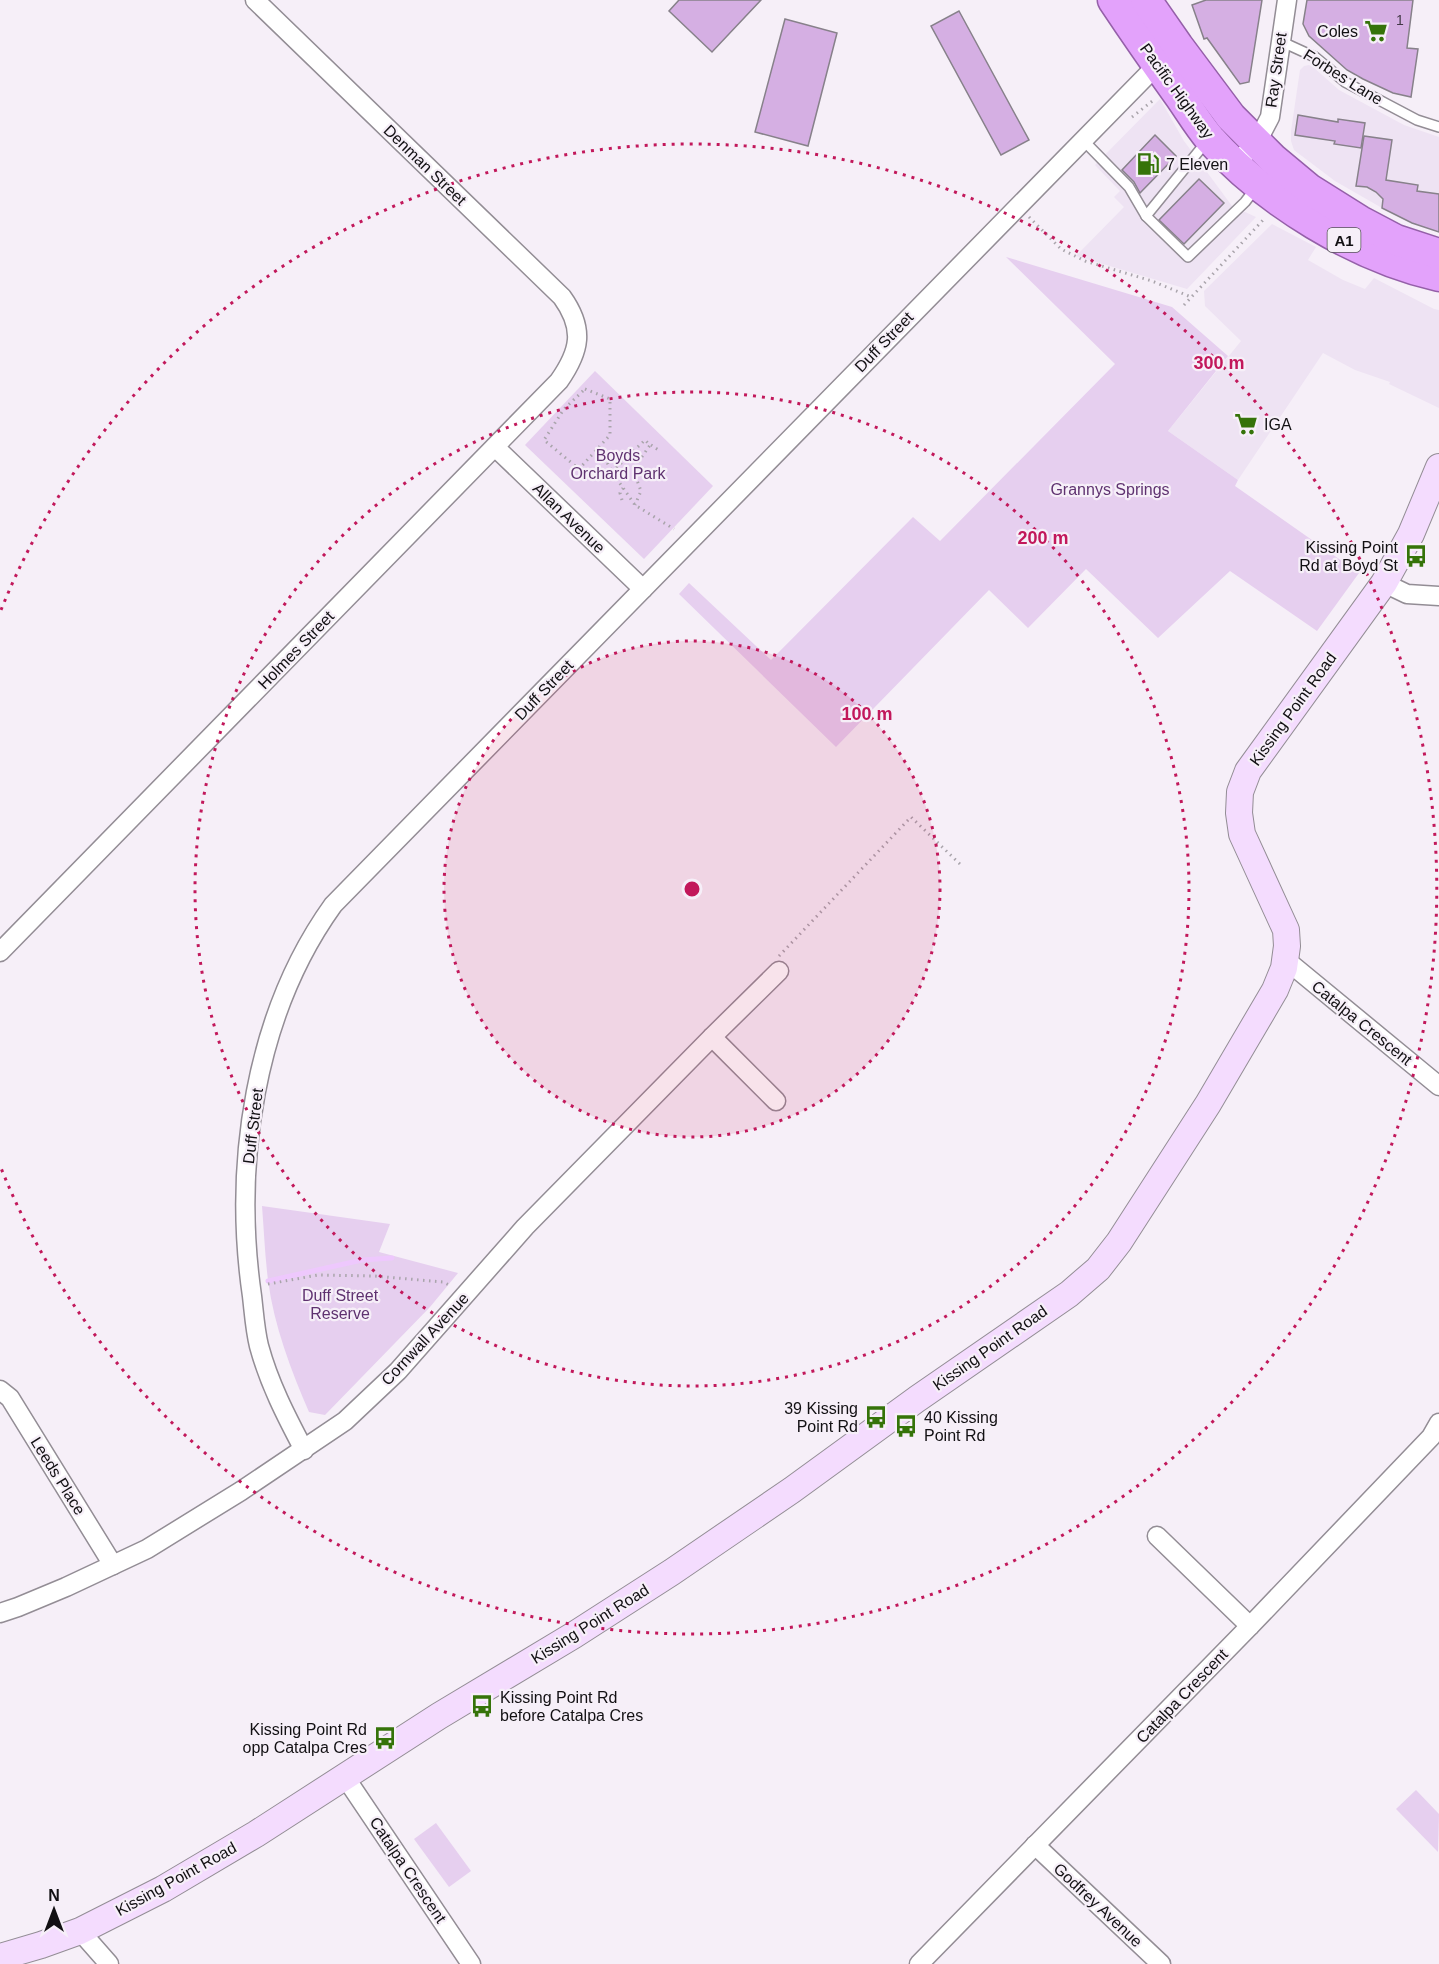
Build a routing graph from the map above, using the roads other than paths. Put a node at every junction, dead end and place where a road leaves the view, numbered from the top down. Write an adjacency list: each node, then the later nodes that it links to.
1 (255, 0): 16 (street, Denman Street)
2 (1113, 0): 6 (highway, Pacific Highway / A1)
3 (1146, 0): 10 (highway, Pacific Highway / A1)
4 (1287, 0): 5 (street, Ray Street)
5 (1280, 41): 7 (lane, Forbes Lane); 10 (street, Ray Street)
6 (1157, 65): 8 (highway, Pacific Highway / A1); 9 (street, Duff Street)
7 (1439, 127)
8 (1209, 138): 11 (highway, Pacific Highway / A1); 13 (lane)
9 (1083, 140): 13 (lane); 20 (street, Duff Street)
10 (1257, 142): 11 (street, Ray Street); 14 (highway, Pacific Highway / A1)
11 (1235, 164): 12 (highway, Pacific Highway / A1)
12 (1258, 184): 13 (lane); 15 (highway, Pacific Highway / A1)
13 (1146, 216)
14 (1439, 254)
15 (1439, 276)
16 (578, 339): 17 (street, Holmes Street)
17 (495, 447): 20 (street, Allan Avenue); 22 (street, Holmes Street)
18 (1439, 467): 19 (main road, Kissing Point Road)
19 (1384, 584): 21 (street); 23 (main road, Kissing Point Road)
20 (643, 589): 30 (street, Duff Street)
21 (1439, 596)
22 (0, 952)
23 (1286, 960): 26 (street, Catalpa Crescent); 35 (main road, Kissing Point Road)
24 (779, 971): 25 (street, Cornwall Avenue)
25 (712, 1037): 27 (street); 30 (street, Cornwall Avenue)
26 (1439, 1086)
27 (776, 1101)
28 (0, 1390): 32 (street, Leeds Place)
29 (1436, 1435): 34 (street, Catalpa Crescent)
30 (304, 1450): 32 (street, Cornwall Avenue)
31 (1157, 1536): 34 (street)
32 (113, 1565): 33 (street, Cornwall Avenue)
33 (0, 1612)
34 (1250, 1626): 36 (street, Catalpa Crescent)
35 (345, 1777): 37 (main road, Kissing Point Road); 40 (street, Catalpa Crescent)
36 (1035, 1845): 41 (street, Catalpa Crescent); 42 (street, Godfrey Avenue)
37 (80, 1931): 38 (main road, Kissing Point Road); 39 (street)
38 (0, 1957)
39 (109, 1964)
40 (471, 1964)
41 (919, 1964)
42 (1161, 1964)

